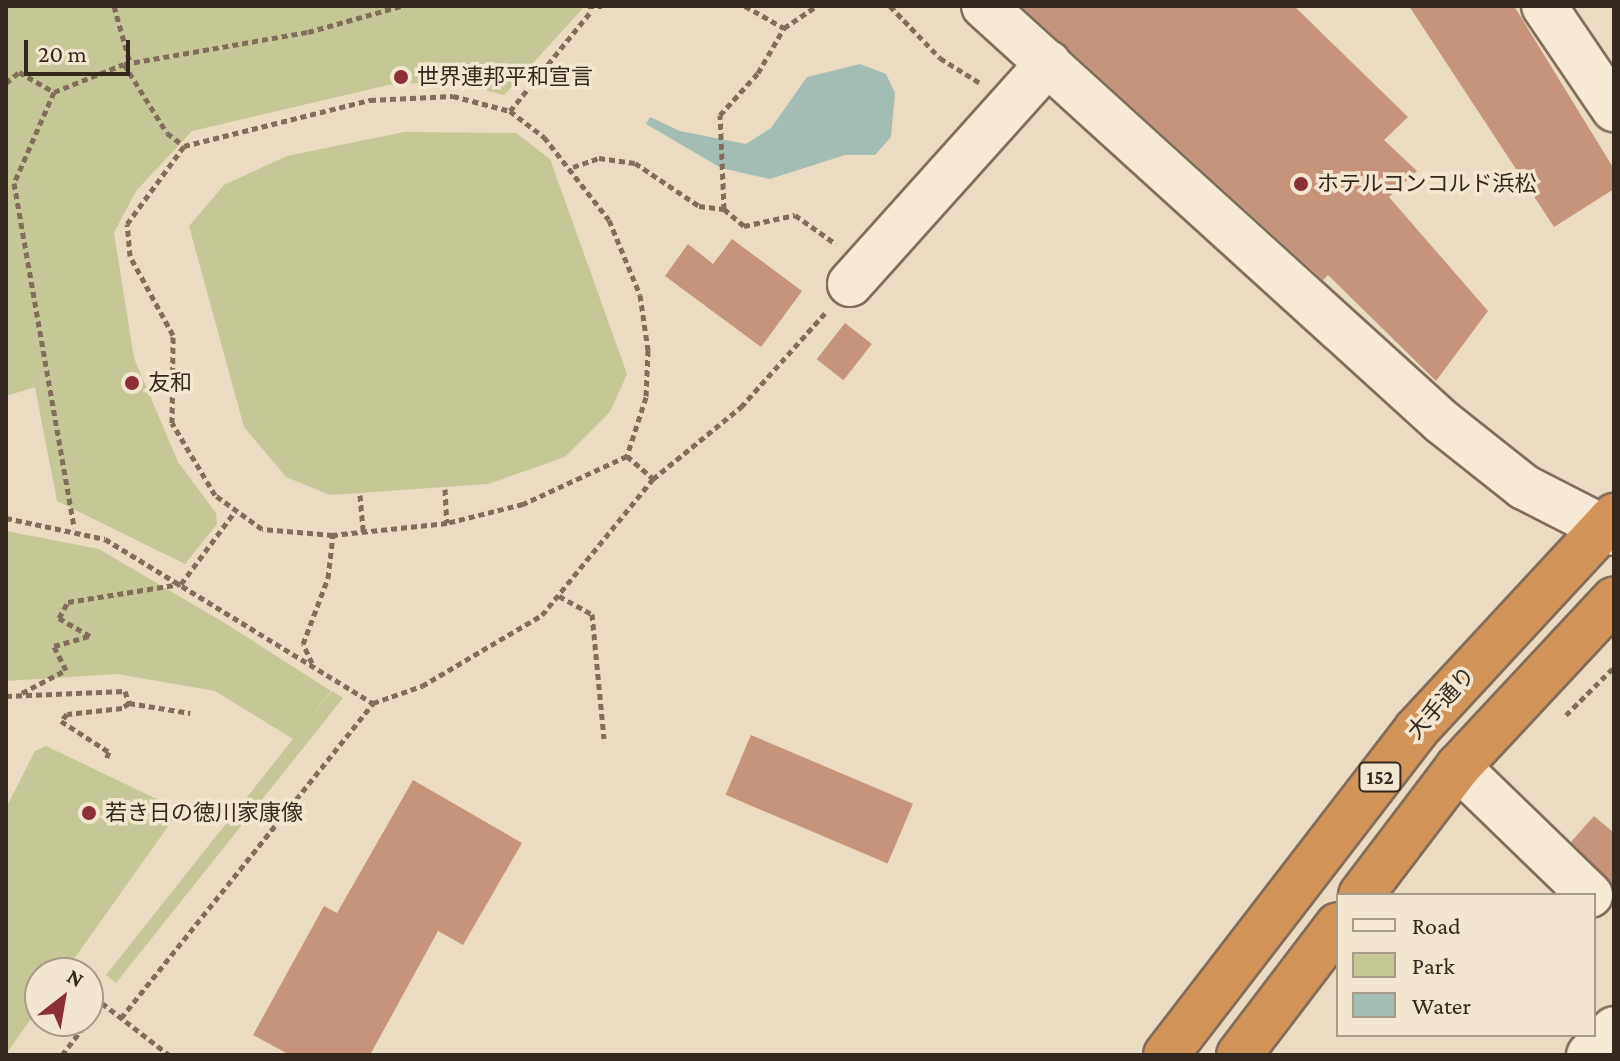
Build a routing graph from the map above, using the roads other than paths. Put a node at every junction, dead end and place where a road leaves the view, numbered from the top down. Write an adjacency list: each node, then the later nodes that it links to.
1 (984, 6): 3 (street)
2 (1544, 6): 4 (street)
3 (1048, 63): 5 (street); 6 (street)
4 (1614, 109)
5 (850, 284)
6 (1609, 527): 15 (highway, 大手通り / 152)
7 (1614, 600): 8 (highway, 152)
8 (1458, 767): 9 (highway, 152); 10 (street)
9 (1363, 893)
10 (1588, 893)
11 (1596, 901): 12 (street)
12 (1614, 918)
13 (1336, 928): 16 (highway)
14 (1614, 1029): 17 (street)
15 (1166, 1055)
16 (1239, 1055)
17 (1589, 1055)

